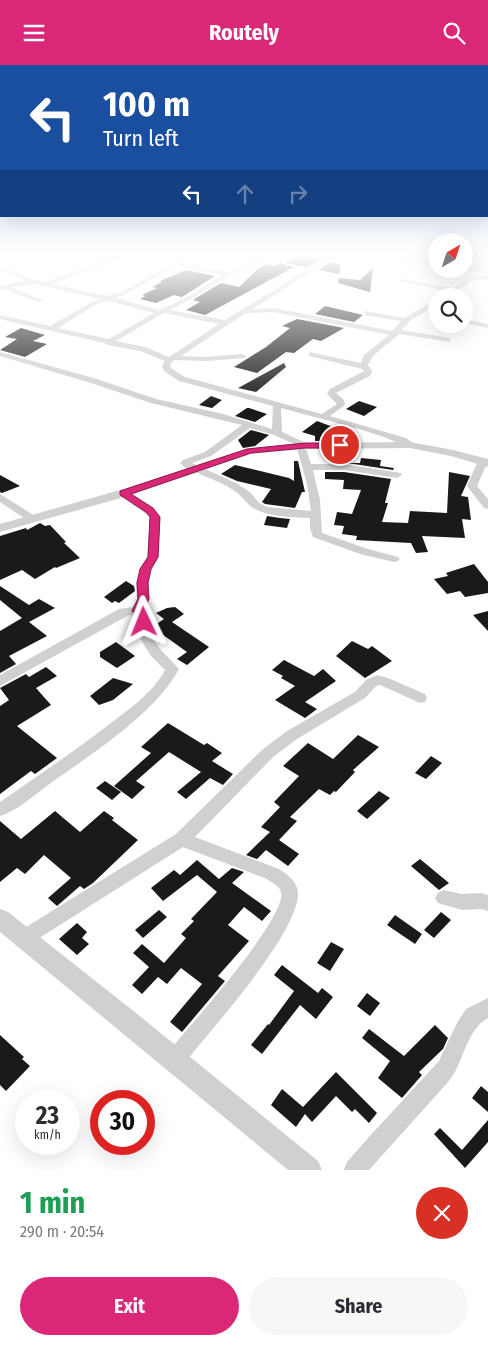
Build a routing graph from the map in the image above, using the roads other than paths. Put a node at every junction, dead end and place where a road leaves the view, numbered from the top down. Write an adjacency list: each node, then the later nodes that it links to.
1 (90, 306): 14 (street)
2 (135, 306): 7 (street)
3 (174, 306): 7 (street)
4 (254, 306): 6 (street)
5 (428, 309): 10 (street)
6 (246, 311): 11 (street); 15 (street)
7 (161, 312): 11 (street); 17 (street)
8 (368, 313): 10 (street)
9 (0, 316): 14 (street)
10 (406, 320): 15 (street)
11 (228, 323): 21 (street)
12 (473, 323): 13 (street)
13 (488, 326)
14 (50, 329): 17 (street)
15 (395, 332): 16 (street); 22 (street)
16 (447, 340)
17 (108, 343): 21 (street)
18 (0, 354): 25 (street)
19 (312, 354): 22 (street)
20 (242, 356): 21 (street)
21 (170, 359): 23 (street)
22 (365, 367): 24 (street)
23 (277, 405): 24 (street); 26 (street)
24 (323, 417): 27 (street)
25 (248, 425): 26 (street); 31 (street)
26 (277, 433): 28 (street)
27 (410, 445): 28 (street); 29 (street)
28 (302, 446): 30 (street); 31 (street)
29 (485, 462): 35 (street)
30 (307, 467): 32 (street); 36 (street)
31 (194, 469): 33 (street); 36 (street)
32 (397, 475)
33 (124, 493): 37 (street); 40 (street)
34 (0, 497): 37 (street)
35 (488, 506)
36 (315, 515): 39 (street)
37 (31, 518): 38 (street)
38 (0, 528)
39 (394, 559)
40 (138, 611): 41 (street); 43 (street)
41 (0, 681)
42 (420, 698): 44 (street)
43 (0, 810)
44 (182, 839): 48 (street); 50 (street)
45 (444, 898): 46 (street)
46 (488, 903)
47 (0, 919): 48 (street)
48 (24, 938): 50 (street)
49 (488, 1009): 52 (street)
50 (175, 1059): 51 (street)
51 (309, 1170)
52 (355, 1170)

